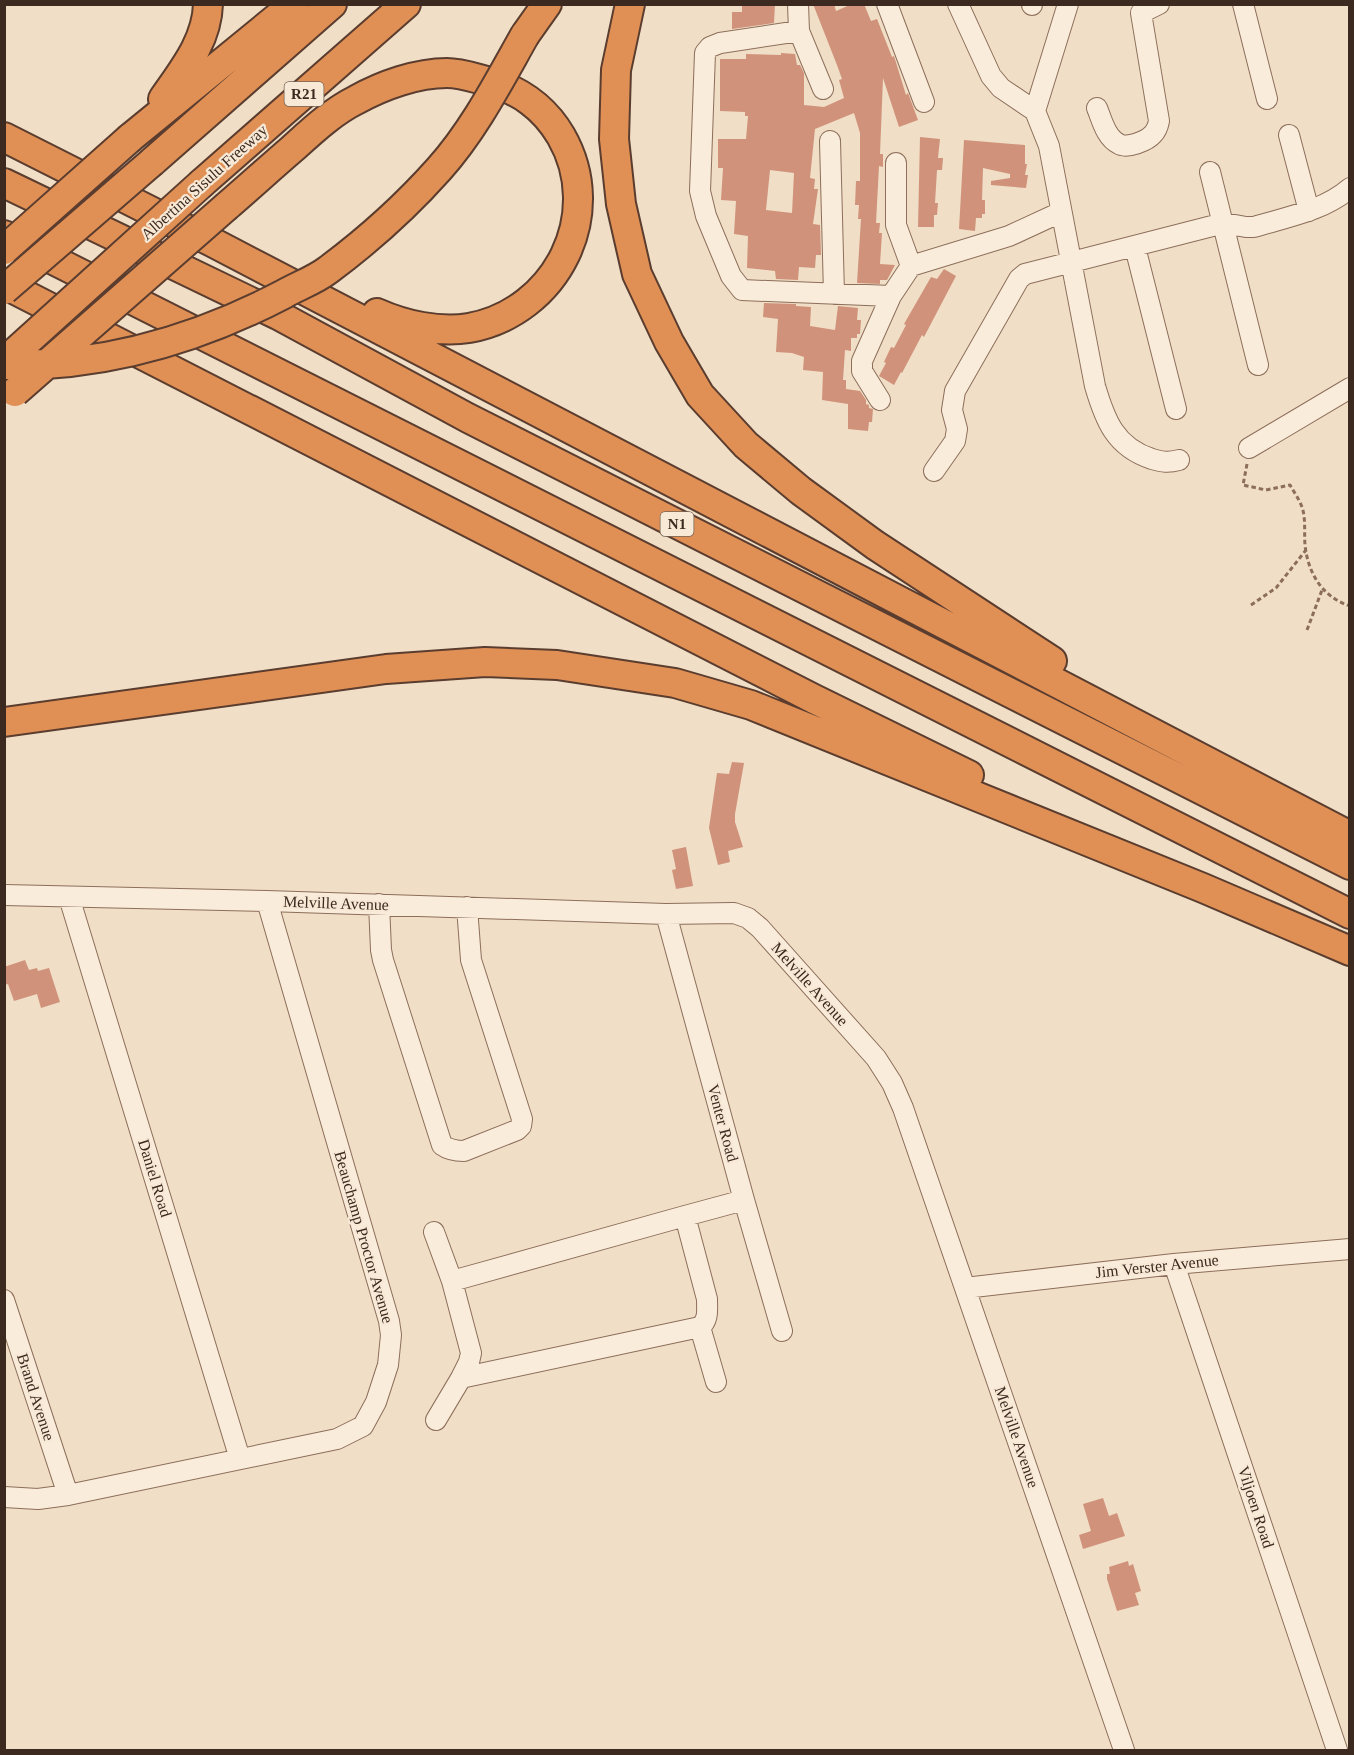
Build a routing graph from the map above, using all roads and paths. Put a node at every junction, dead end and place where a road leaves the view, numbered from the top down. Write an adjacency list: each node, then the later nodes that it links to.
1 (208, 4): 20 (highway)
2 (294, 4): 20 (highway)
3 (332, 4): 39 (highway, bridge)
4 (406, 4): 42 (highway, Albertina Sisulu Freeway / R21, bridge)
5 (547, 4): 42 (highway, bridge)
6 (630, 4): 57 (highway)
7 (798, 4): 13 (street)
8 (887, 4): 16 (street)
9 (958, 4): 18 (street)
10 (1068, 4): 18 (street)
11 (1243, 4): 15 (street)
12 (1146, 7): 17 (street)
13 (799, 31): 14 (street); 40 (street)
14 (823, 89)
15 (1267, 99)
16 (924, 102)
17 (1097, 108)
18 (1035, 111): 30 (street)
19 (4, 128): 26 (highway)
20 (133, 135): 35 (highway, bridge)
21 (1289, 135): 29 (street)
22 (4, 137): 26 (highway)
23 (830, 141): 40 (street)
24 (896, 163): 37 (street)
25 (1210, 172): 31 (street)
26 (78, 174): 33 (highway)
27 (4, 183): 59 (highway, N1)
28 (1350, 188): 29 (street)
29 (1310, 211): 31 (street)
30 (1061, 212): 36 (street); 37 (street)
31 (1224, 223): 34 (street); 43 (street)
32 (4, 235): 67 (highway)
33 (212, 242): 45 (highway, bridge); 57 (highway)
34 (1135, 247): 36 (street); 47 (street)
35 (4, 250)
36 (1071, 264): 49 (street); 50 (street)
37 (911, 266): 41 (street)
38 (4, 284): 60 (highway)
39 (4, 291)
40 (834, 294): 41 (street)
41 (891, 296): 46 (street)
42 (4, 364)
43 (1258, 365)
44 (1350, 388): 48 (street)
45 (10, 396)
46 (880, 399)
47 (1176, 409)
48 (1250, 448): 51 (path)
49 (1179, 460)
50 (934, 471)
51 (1306, 550): 52 (path); 53 (path)
52 (1322, 590): 54 (path); 55 (path)
53 (1251, 605)
54 (1350, 606)
55 (1307, 630)
56 (4, 722): 60 (highway)
57 (1187, 750): 58 (highway)
58 (1350, 836)
59 (1350, 865)
60 (1203, 888): 68 (highway)
61 (4, 895): 62 (street, Melville Avenue)
62 (69, 897): 63 (street, Melville Avenue); 82 (street, Daniel Road)
63 (267, 901): 64 (street, Melville Avenue); 82 (street, Beauchamp Proctor Avenue)
64 (379, 904): 65 (street, Melville Avenue); 65 (street)
65 (467, 907): 66 (street, Melville Avenue)
66 (666, 914): 69 (street, Venter Road); 75 (street, Melville Avenue)
67 (1350, 914)
68 (1350, 951)
69 (744, 1200): 70 (street); 78 (street, Venter Road)
70 (685, 1216): 74 (street); 77 (street)
71 (434, 1232): 74 (street)
72 (1350, 1249): 73 (street, Jim Verster Avenue)
73 (1174, 1264): 75 (street, Jim Verster Avenue); 86 (street, Viljoen Road)
74 (452, 1281): 79 (street)
75 (965, 1288): 85 (street, Melville Avenue)
76 (4, 1300): 83 (street, Brand Avenue)
77 (700, 1327): 79 (street); 80 (street)
78 (782, 1331)
79 (461, 1378): 81 (street)
80 (716, 1382)
81 (436, 1420)
82 (240, 1459): 83 (street, Beauchamp Proctor Avenue)
83 (68, 1495): 84 (street, Beauchamp Proctor Avenue)
84 (4, 1497)
85 (1124, 1750)
86 (1337, 1750)

